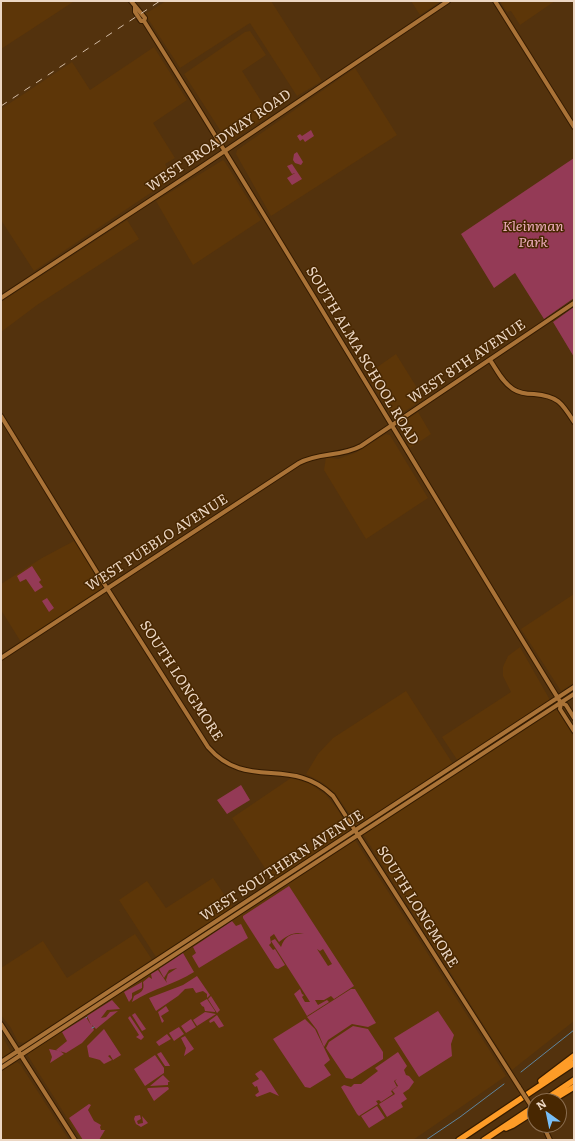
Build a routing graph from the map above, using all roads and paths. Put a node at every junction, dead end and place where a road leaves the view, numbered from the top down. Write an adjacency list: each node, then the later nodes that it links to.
1 (131, 1): 5 (main road, SOUTH ALMA SCHOOL ROAD)
2 (448, 1): 5 (main road, WEST BROADWAY ROAD)
3 (495, 1): 4 (main road)
4 (574, 127)
5 (226, 150): 6 (main road, WEST BROADWAY ROAD); 11 (main road, SOUTH ALMA SCHOOL ROAD)
6 (1, 298)
7 (574, 303): 8 (main road, WEST 8TH AVENUE)
8 (490, 360): 10 (main road); 11 (main road, WEST 8TH AVENUE)
9 (1, 416): 13 (main road, SOUTH LONGMORE)
10 (574, 422)
11 (391, 426): 12 (main road, WEST 8TH AVENUE); 17 (main road, SOUTH ALMA SCHOOL ROAD)
12 (328, 455): 13 (main road, WEST PUEBLO AVENUE)
13 (107, 588): 14 (main road, WEST PUEBLO AVENUE); 21 (main road, SOUTH LONGMORE)
14 (1, 658)
15 (574, 687): 17 (main road, WEST SOUTHERN AVENUE)
16 (574, 694): 18 (main road, WEST SOUTHERN AVENUE)
17 (557, 698): 18 (main road, SOUTH ALMA SCHOOL ROAD); 21 (main road, WEST SOUTHERN AVENUE)
18 (560, 703): 19 (main road, SOUTH ALMA SCHOOL ROAD); 20 (main road, SOUTH ALMA SCHOOL ROAD); 21 (main road, WEST SOUTHERN AVENUE)
19 (574, 718)
20 (574, 731)
21 (357, 833): 22 (main road, WEST SOUTHERN AVENUE); 23 (main road, WEST SOUTHERN AVENUE); 37 (main road, SOUTH LONGMORE, bridge)
22 (316, 856): 23 (main road); 24 (main road, WEST SOUTHERN AVENUE)
23 (294, 876): 26 (main road, WEST SOUTHERN AVENUE)
24 (82, 1009): 26 (main road); 27 (main road, WEST SOUTHERN AVENUE)
25 (1, 1024): 27 (main road)
26 (65, 1026): 28 (main road, WEST SOUTHERN AVENUE)
27 (18, 1051): 28 (main road); 30 (main road, WEST SOUTHERN AVENUE)
28 (21, 1055): 32 (main road, WEST SOUTHERN AVENUE); 42 (main road)
29 (574, 1056): 39 (highway)
30 (1, 1062)
31 (574, 1063): 39 (highway)
32 (1, 1068)
33 (574, 1080): 35 (highway)
34 (574, 1087): 36 (highway)
35 (555, 1093)
36 (564, 1093)
37 (527, 1100)
38 (527, 1111): 41 (highway)
39 (495, 1116): 43 (highway)
40 (527, 1117): 41 (highway)
41 (500, 1129): 44 (highway)
42 (75, 1140)
43 (459, 1140)
44 (484, 1140)

